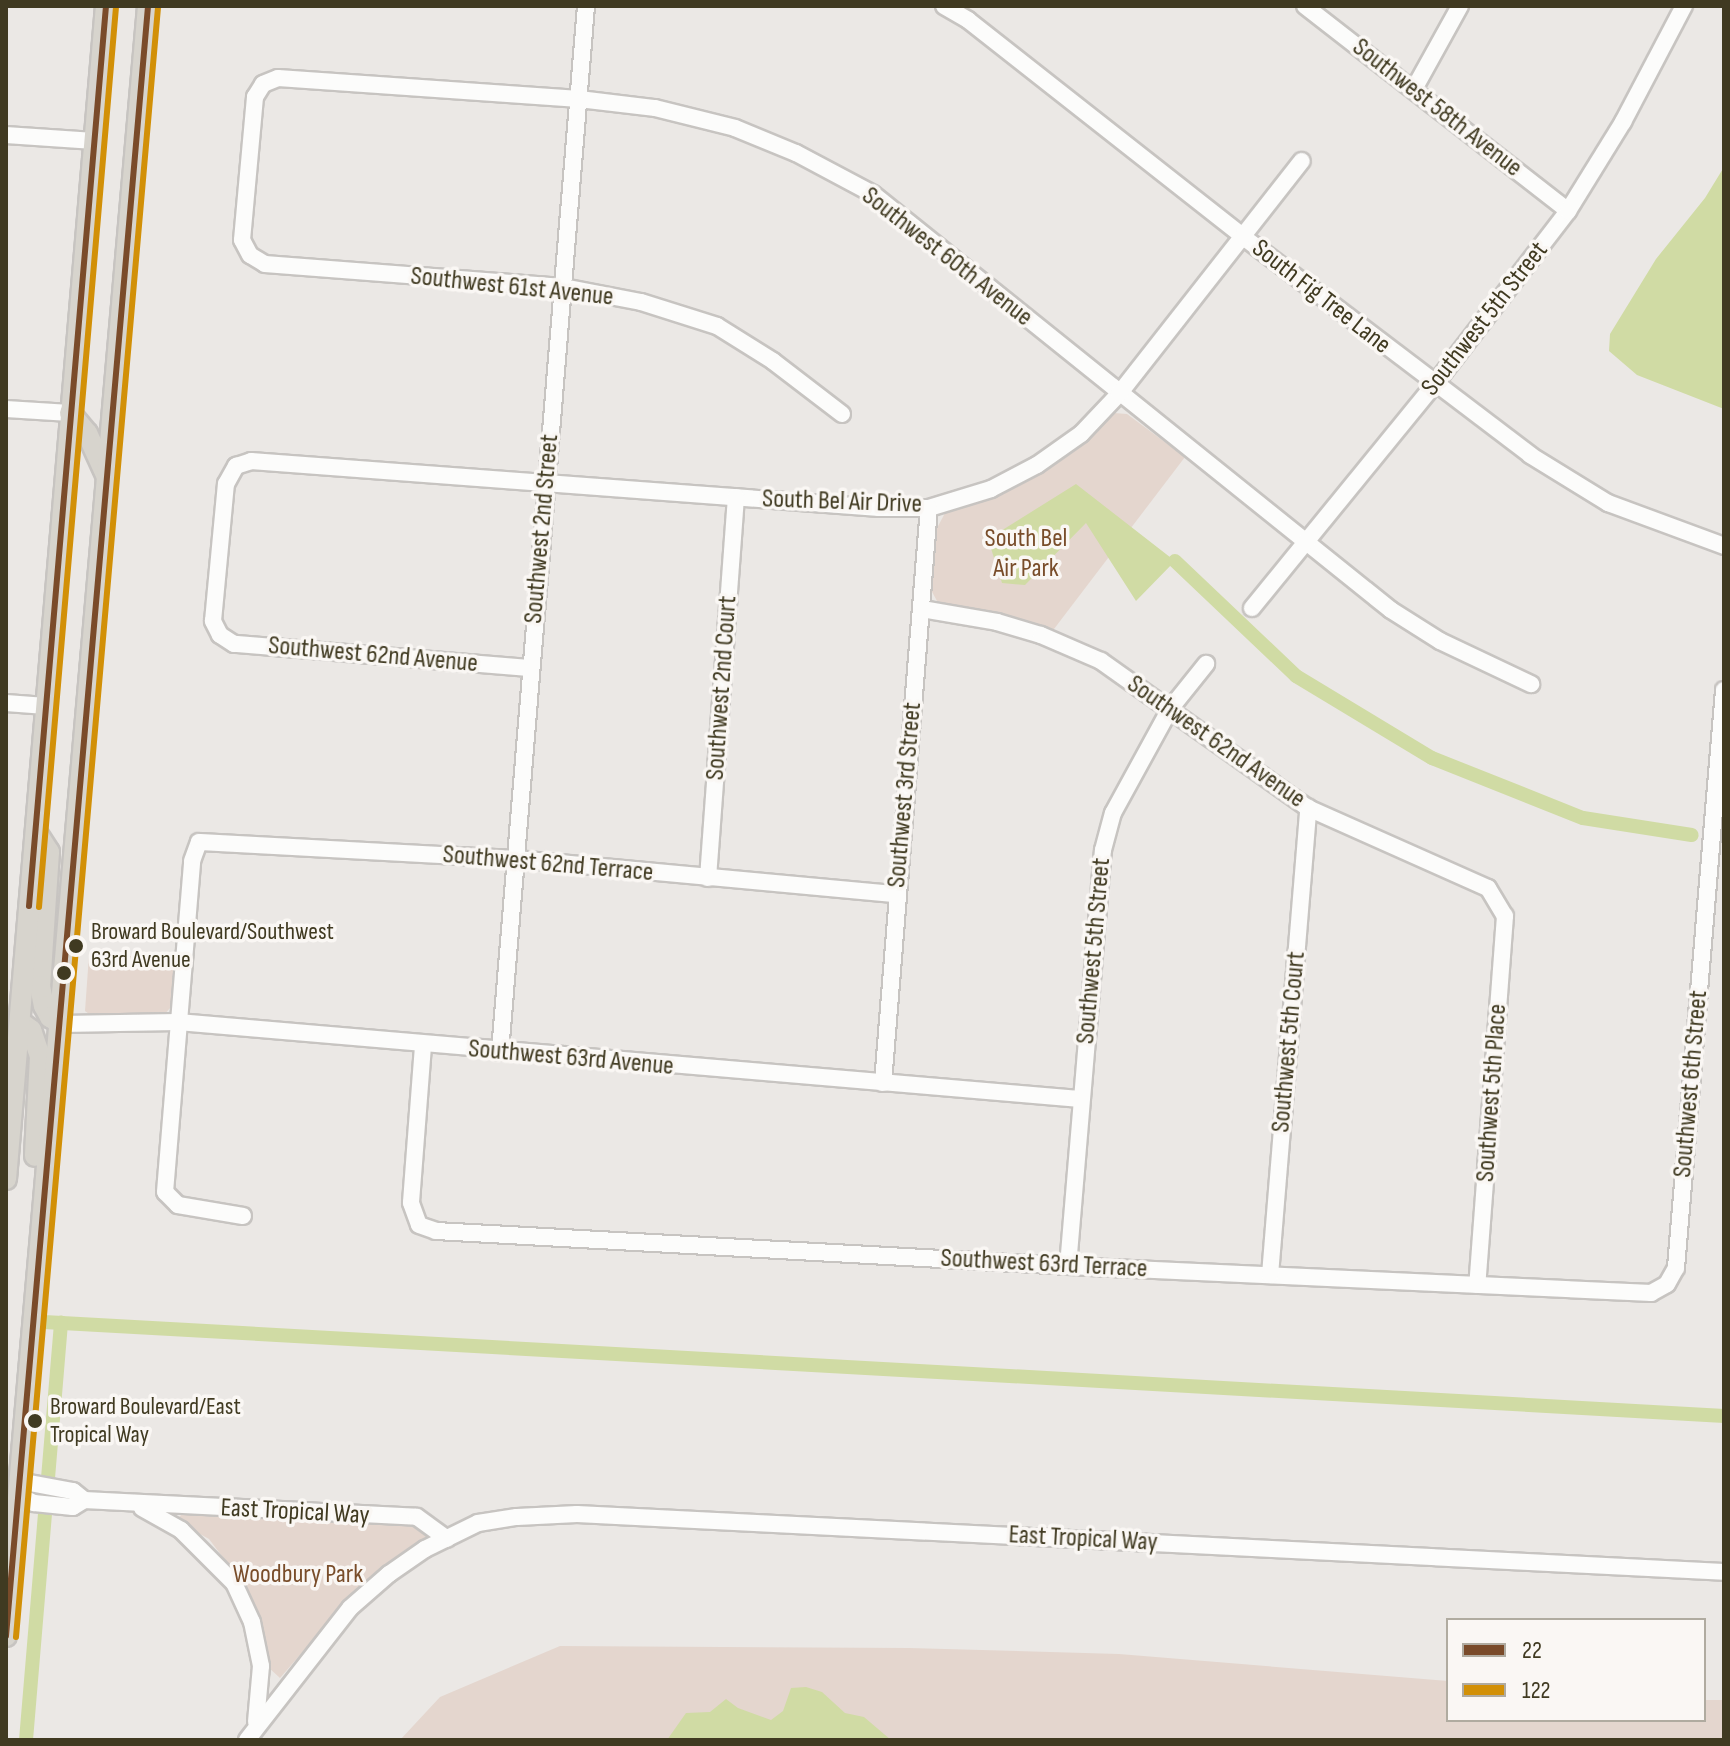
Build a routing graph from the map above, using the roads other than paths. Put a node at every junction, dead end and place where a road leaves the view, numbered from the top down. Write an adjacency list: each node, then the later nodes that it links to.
1 (106, 6): 11 (main road)
2 (148, 6): 22 (main road)
3 (586, 6): 9 (street, Southwest 2nd Street)
4 (944, 6): 14 (street, South Fig Tree Lane)
5 (1305, 6): 8 (street, Southwest 58th Avenue)
6 (1460, 6): 8 (street)
7 (1684, 6): 13 (street, Southwest 5th Street)
8 (1414, 89): 13 (street, Southwest 58th Avenue)
9 (579, 99): 15 (street, Southwest 60th Avenue); 16 (street, Southwest 2nd Street); 18 (street, Southwest 60th Avenue)
10 (6, 135): 11 (street)
11 (94, 141): 20 (main road)
12 (1302, 161): 14 (street, South Bel Air Drive)
13 (1568, 211): 17 (street, Southwest 5th Street)
14 (1242, 236): 17 (street, South Fig Tree Lane); 18 (street, South Bel Air Drive)
15 (250, 255): 16 (street, Southwest 61st Avenue)
16 (563, 287): 21 (street, Southwest 61st Avenue); 23 (street, Southwest 2nd Street)
17 (1434, 385): 26 (street, Southwest 5th Street); 27 (street, South Fig Tree Lane)
18 (1119, 394): 25 (street, South Bel Air Drive); 26 (street, Southwest 60th Avenue)
19 (6, 409): 20 (street)
20 (70, 413): 22 (main road); 36 (main road)
21 (842, 414)
22 (108, 481): 46 (main road)
23 (547, 481): 24 (street, South Bel Air Drive); 30 (street, South Bel Air Drive); 32 (street, Southwest 2nd Street)
24 (736, 497): 25 (street, South Bel Air Drive); 41 (street, Southwest 2nd Court)
25 (929, 508): 29 (street, Southwest 3rd Street)
26 (1304, 543): 28 (street, Southwest 5th Street); 33 (street, Southwest 60th Avenue)
27 (1724, 546)
28 (1252, 608)
29 (922, 609): 37 (street, Southwest 62nd Avenue); 42 (street, Southwest 3rd Street)
30 (220, 635): 32 (street, Southwest 62nd Avenue)
31 (1206, 664): 37 (street, Southwest 5th Street)
32 (529, 668): 40 (street, Southwest 2nd Street)
33 (1531, 684)
34 (1724, 690): 56 (street, Southwest 6th Street)
35 (6, 703): 36 (street)
36 (46, 706): 39 (main road)
37 (1170, 709): 38 (street, Southwest 62nd Avenue); 50 (street, Southwest 5th Street)
38 (1308, 808): 43 (street, Southwest 62nd Avenue); 55 (street, Southwest 5th Court)
39 (36, 832): 44 (main road); 46 (main road)
40 (516, 859): 41 (street, Southwest 62nd Terrace); 45 (street, Southwest 62nd Terrace); 48 (street, Southwest 2nd Street)
41 (708, 878): 42 (street, Southwest 62nd Terrace)
42 (896, 894): 49 (street, Southwest 3rd Street)
43 (1498, 902): 57 (street, Southwest 5th Place)
44 (13, 1021): 51 (main road); 53 (main road)
45 (178, 1022): 46 (street, Southwest 63rd Avenue); 47 (street, Southwest 63rd Avenue); 52 (street)
46 (61, 1024): 53 (main road)
47 (423, 1046): 48 (street, Southwest 63rd Avenue); 54 (street, Southwest 63rd Terrace)
48 (500, 1052): 49 (street, Southwest 63rd Avenue)
49 (883, 1083): 50 (street, Southwest 63rd Avenue)
50 (1080, 1099): 54 (street, Southwest 5th Street)
51 (6, 1179)
52 (243, 1216)
53 (43, 1221): 58 (main road)
54 (1068, 1266): 55 (street, Southwest 63rd Terrace)
55 (1270, 1275): 57 (street, Southwest 63rd Terrace)
56 (1667, 1284): 57 (street, Southwest 63rd Terrace)
57 (1477, 1285)
58 (22, 1490): 59 (street, East Tropical Way); 62 (main road)
59 (137, 1505): 60 (street, East Tropical Way); 63 (street, East Tropical Way)
60 (447, 1539): 61 (street, East Tropical Way); 63 (street, East Tropical Way)
61 (1724, 1572)
62 (6, 1636)
63 (256, 1724): 64 (street, East Tropical Way)
64 (247, 1740)

